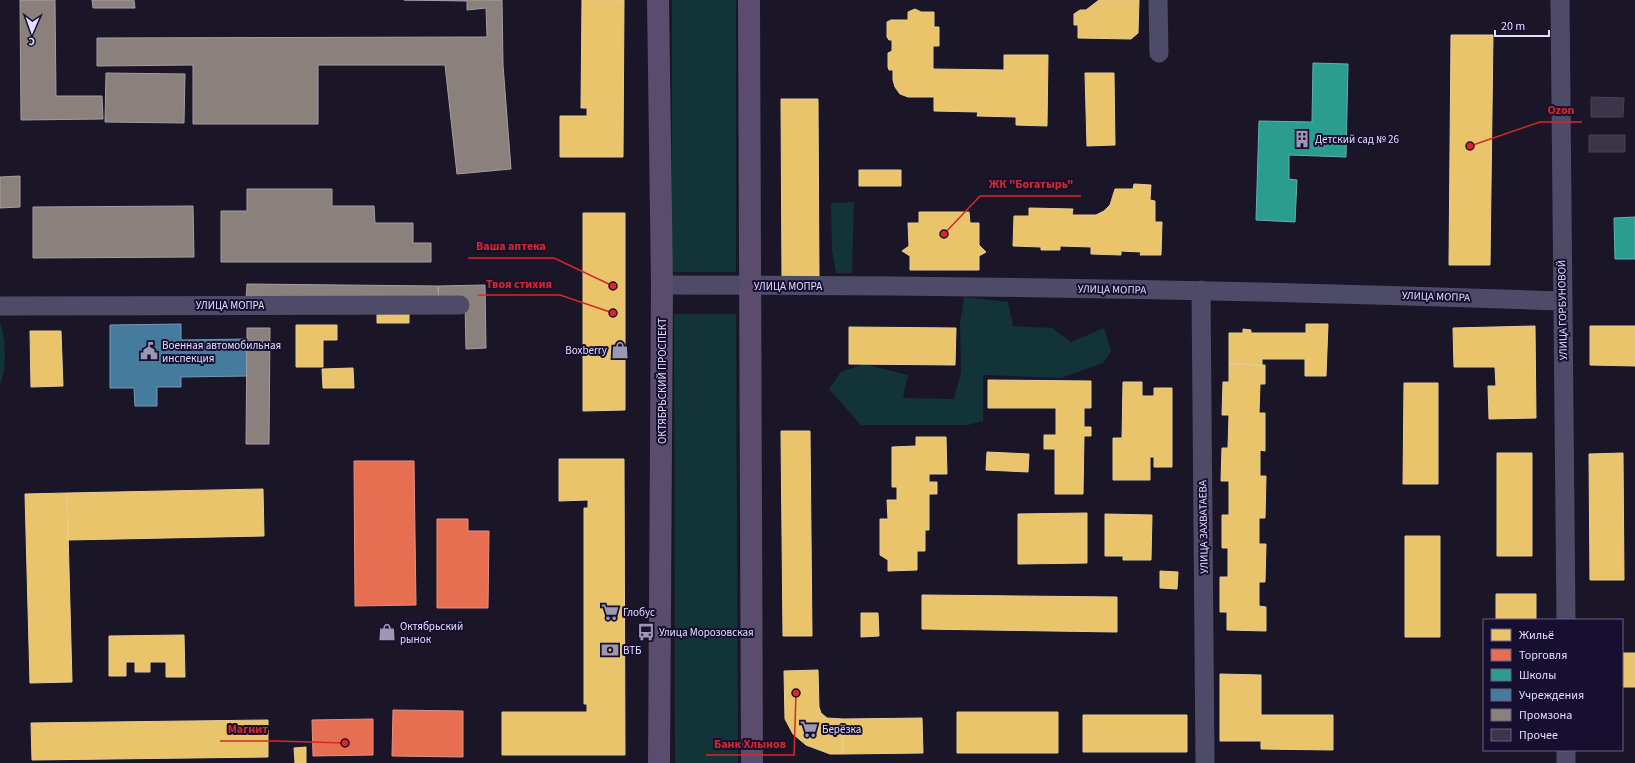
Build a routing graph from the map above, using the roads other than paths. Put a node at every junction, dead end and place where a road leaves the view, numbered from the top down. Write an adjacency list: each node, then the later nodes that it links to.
1 (658, 0): 6 (main road, ОКТЯБРЬСКИЙ ПРОСПЕКТ)
2 (749, 0): 7 (main road)
3 (1158, 0): 5 (street)
4 (1560, 0): 9 (street, УЛИЦА ГОРБУНОВОЙ)
5 (1159, 53)
6 (662, 285): 7 (street, УЛИЦА МОПРА); 14 (main road, ОКТЯБРЬСКИЙ ПРОСПЕКТ)
7 (750, 285): 8 (street, УЛИЦА МОПРА); 15 (main road)
8 (1201, 290): 9 (street, УЛИЦА МОПРА); 16 (street, УЛИЦА ЗАХВАТАЕВА)
9 (1562, 301): 12 (street, УЛИЦА ГОРБУНОВОЙ)
10 (460, 305): 11 (street, УЛИЦА МОПРА)
11 (0, 306)
12 (1566, 619)
13 (1566, 751): 17 (street)
14 (659, 763)
15 (752, 763)
16 (1205, 763)
17 (1566, 763)

